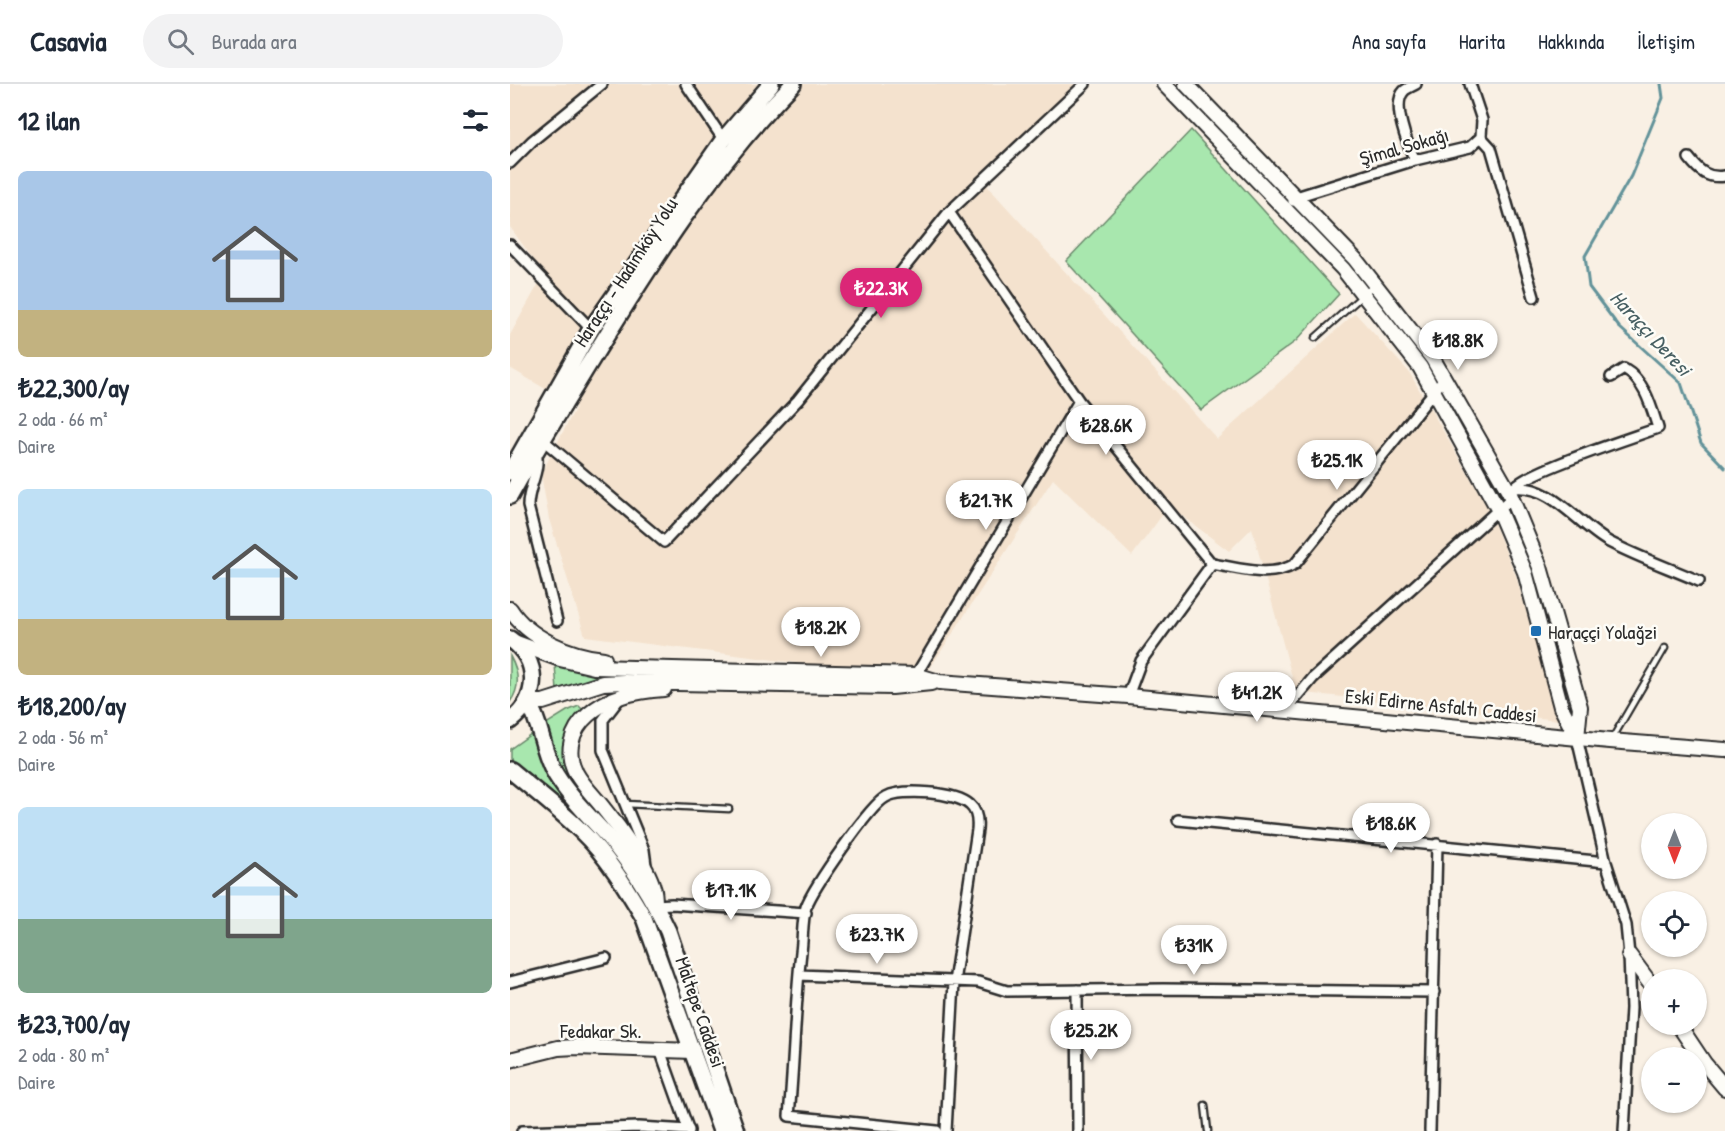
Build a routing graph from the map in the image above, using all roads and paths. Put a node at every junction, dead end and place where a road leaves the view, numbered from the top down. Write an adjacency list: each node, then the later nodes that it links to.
1 (602, 84): 14 (street)
2 (686, 84): 11 (street)
3 (771, 84): 11 (main road, Haraççı - Hadımköy Yolu)
4 (793, 84): 11 (main road, Haraççı - Hadımköy Yolu)
5 (1085, 84): 18 (street)
6 (1164, 84): 17 (main road)
7 (1186, 84): 16 (main road)
8 (1416, 84): 13 (street)
9 (1470, 84): 10 (street)
10 (1481, 137): 13 (street, Şimal Sokağı); 22 (street)
11 (728, 145): 23 (main road, Haraççı - Hadımköy Yolu); 29 (main road, Haraççı - Hadımköy Yolu)
12 (1689, 158): 15 (street)
13 (1415, 160): 16 (street, Şimal Sokağı)
14 (510, 163)
15 (1725, 176)
16 (1296, 197): 17 (street, Şimal Sokağı); 20 (main road)
17 (1285, 208): 21 (main road)
18 (949, 212): 28 (street); 29 (street)
19 (510, 245): 23 (street)
20 (1375, 284): 21 (lane); 26 (main road)
21 (1363, 295): 24 (lane); 27 (main road)
22 (1534, 297)
23 (591, 329): 30 (main road, Haraççı - Hadımköy Yolu)
24 (1315, 338)
25 (1611, 377): 31 (street)
26 (1444, 379): 27 (street); 31 (main road)
27 (1434, 392): 33 (main road); 34 (street)
28 (1079, 401): 34 (street); 41 (street)
29 (540, 445): 32 (main road, Haraççı - Hadımköy Yolu); 37 (street)
30 (510, 472)
31 (1512, 493): 33 (street); 35 (street); 49 (main road)
32 (510, 496)
33 (1498, 509): 47 (street); 49 (main road)
34 (1212, 564): 45 (street)
35 (1699, 581)
36 (510, 609): 40 (main road)
37 (557, 621)
38 (511, 639): 40 (main road); 46 (main road)
39 (1665, 648): 50 (lane)
40 (698, 670): 41 (main road)
41 (916, 675): 42 (main road)
42 (939, 682): 43 (main road); 45 (main road, Eski Edirne Asfaltı Caddesi)
43 (708, 683): 44 (main road); 46 (main road)
44 (622, 695): 55 (street); 60 (main road)
45 (1128, 696): 47 (main road, Eski Edirne Asfaltı Caddesi)
46 (528, 702): 48 (main road); 61 (main road, Maltepe Caddesi)
47 (1286, 710): 49 (main road, Eski Edirne Asfaltı Caddesi)
48 (510, 721)
49 (1577, 738): 50 (main road, Eski Edirne Asfaltı Caddesi); 59 (street)
50 (1610, 741): 51 (main road, Eski Edirne Asfaltı Caddesi)
51 (1725, 750)
52 (510, 770): 54 (main road)
53 (510, 781): 54 (main road)
54 (546, 800): 73 (main road, Maltepe Caddesi)
55 (625, 804): 56 (lane); 60 (street)
56 (729, 809)
57 (1178, 820): 58 (street)
58 (1437, 844): 59 (street); 70 (street)
59 (1606, 862): 63 (street)
60 (646, 873): 61 (main road)
61 (656, 905): 62 (street); 83 (main road, Maltepe Caddesi)
62 (806, 913): 66 (street); 68 (street)
63 (1629, 955): 65 (main road); 89 (street)
64 (606, 958): 67 (street)
65 (1641, 971)
66 (799, 975): 68 (street); 78 (street)
67 (510, 982)
68 (954, 982): 69 (street); 85 (street)
69 (1077, 990): 70 (street); 86 (street)
70 (1434, 992): 88 (street)
71 (1685, 1035): 75 (main road)
72 (660, 1050): 73 (main road, Fedakar Sk.); 74 (main road, Fedakar Sk.); 81 (street)
73 (693, 1052): 82 (main road, Maltepe Caddesi)
74 (510, 1060)
75 (1725, 1088)
76 (1205, 1105): 87 (lane)
77 (638, 1129): 79 (street); 81 (street)
78 (889, 1129): 84 (street)
79 (571, 1130): 80 (street)
80 (522, 1131)
81 (689, 1131)
82 (721, 1131)
83 (736, 1131)
84 (938, 1131)
85 (946, 1131)
86 (1078, 1131)
87 (1208, 1131)
88 (1430, 1131)
89 (1624, 1131)

